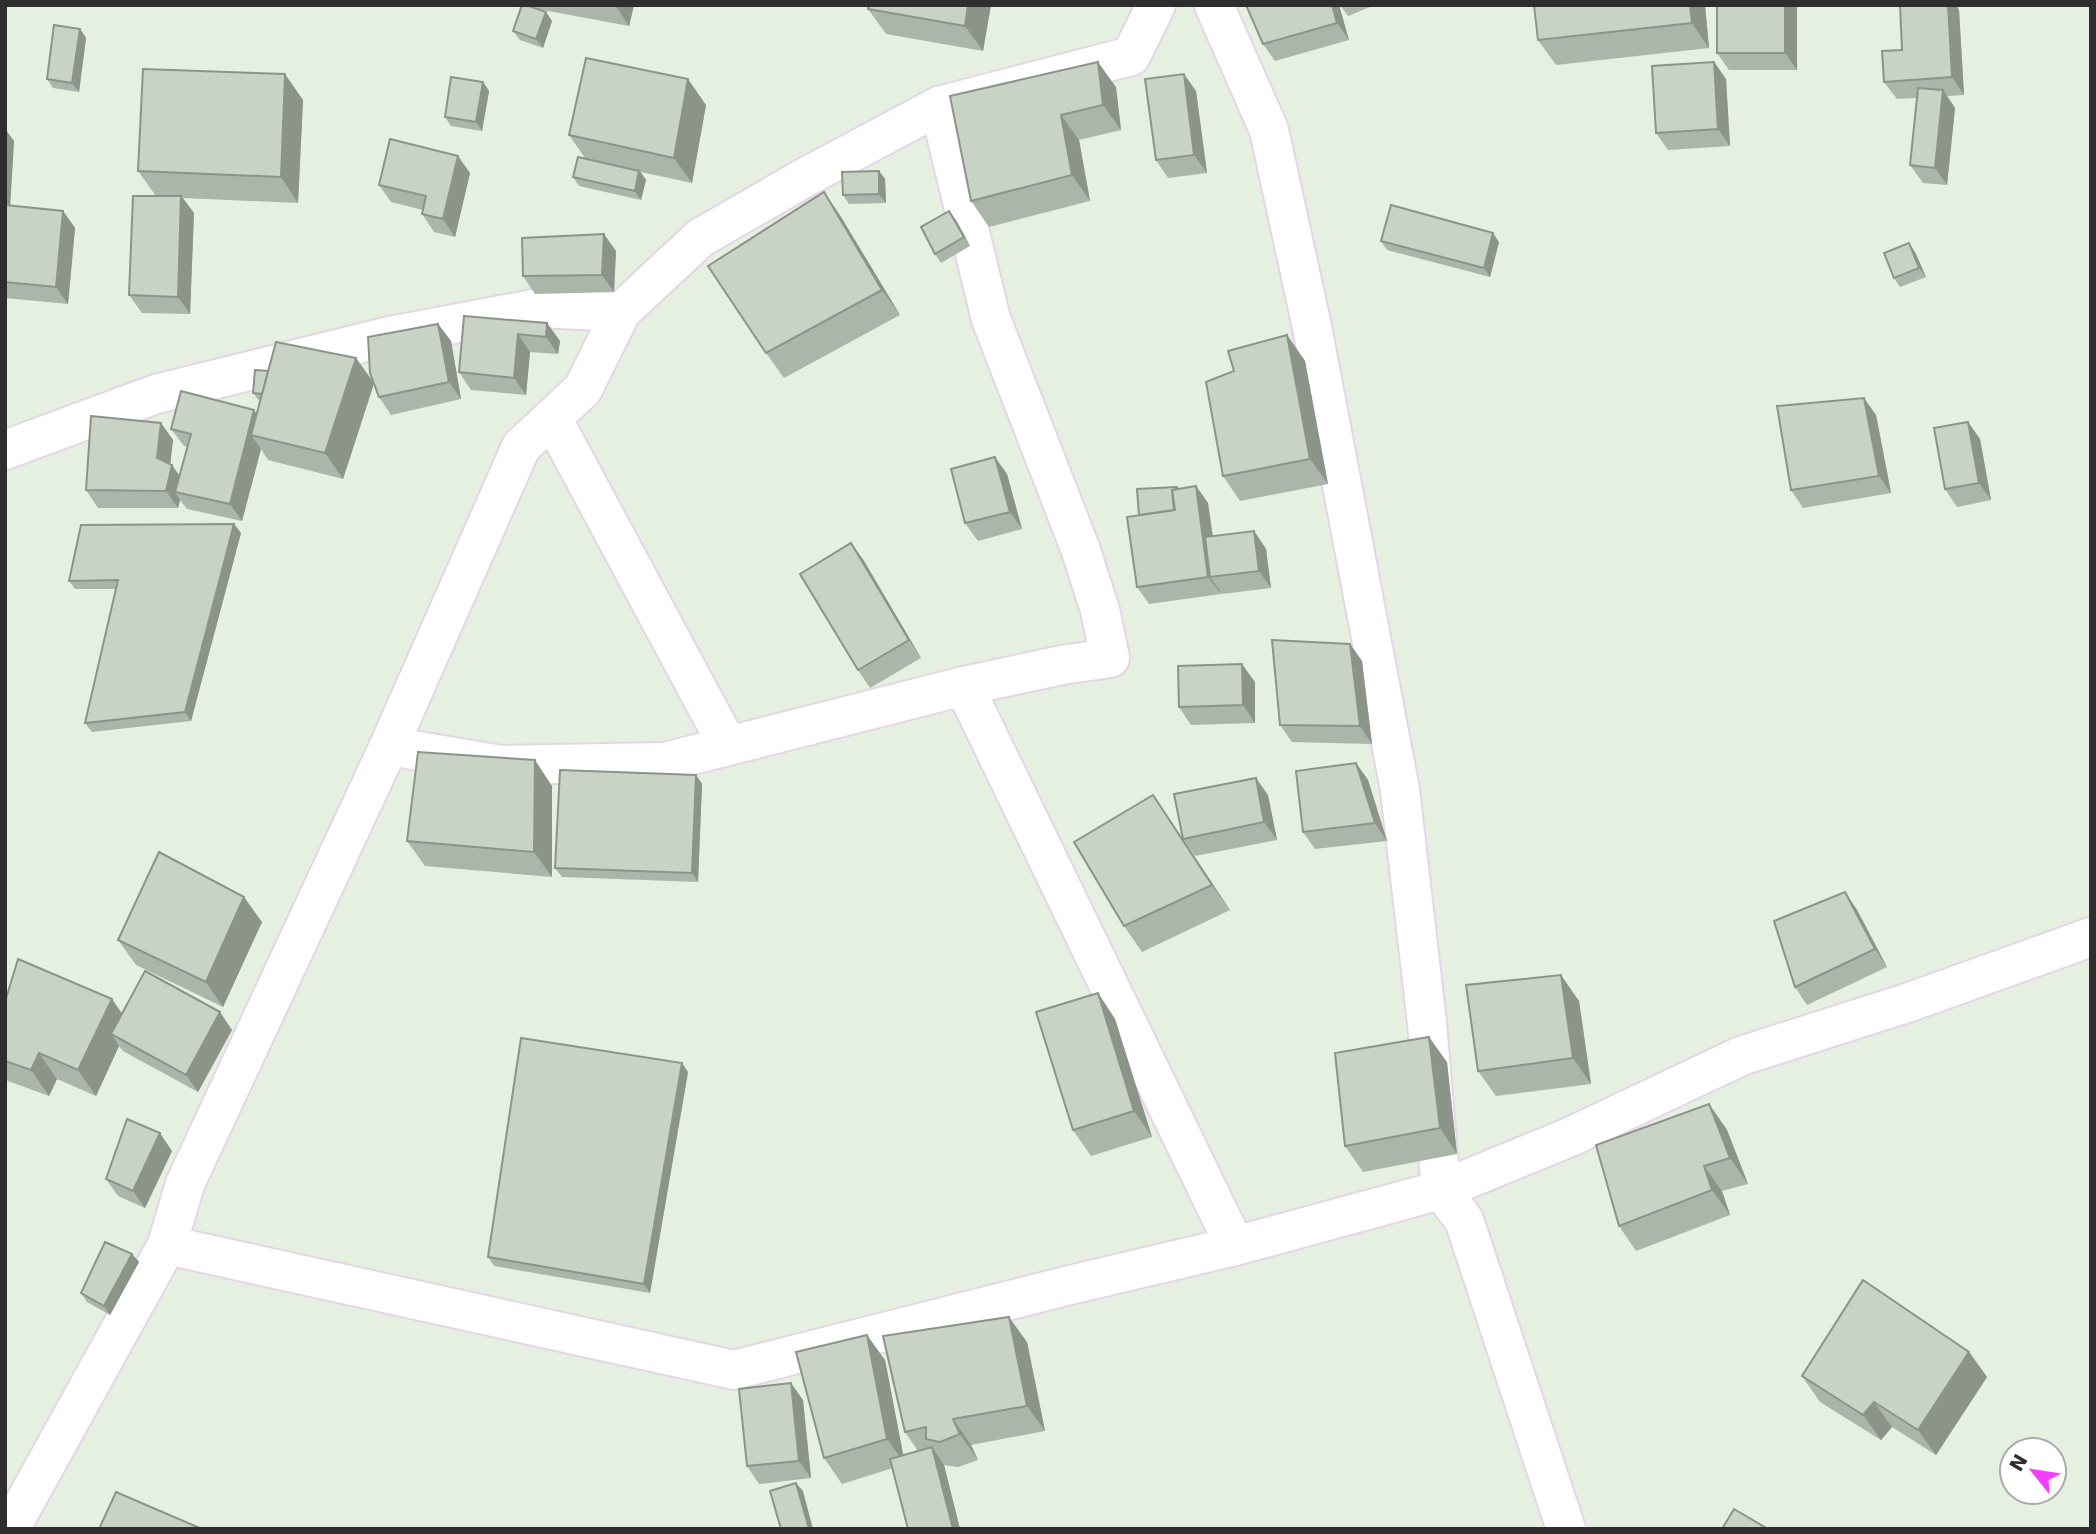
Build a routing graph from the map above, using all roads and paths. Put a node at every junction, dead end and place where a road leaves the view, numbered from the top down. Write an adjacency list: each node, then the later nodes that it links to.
1 (1156, 5): 3 (street)
2 (1214, 5): 11 (street)
3 (939, 106): 4 (street); 7 (street)
4 (621, 312): 5 (street); 6 (street)
5 (552, 418): 8 (street); 9 (street)
6 (5, 450)
7 (964, 686): 9 (street); 13 (street)
8 (389, 746): 9 (street); 12 (street)
9 (728, 746)
10 (2091, 937): 11 (street)
11 (1441, 1190): 13 (street); 15 (street)
12 (167, 1245): 13 (street); 14 (street)
13 (1235, 1246)
14 (10, 1529)
15 (1566, 1529)

